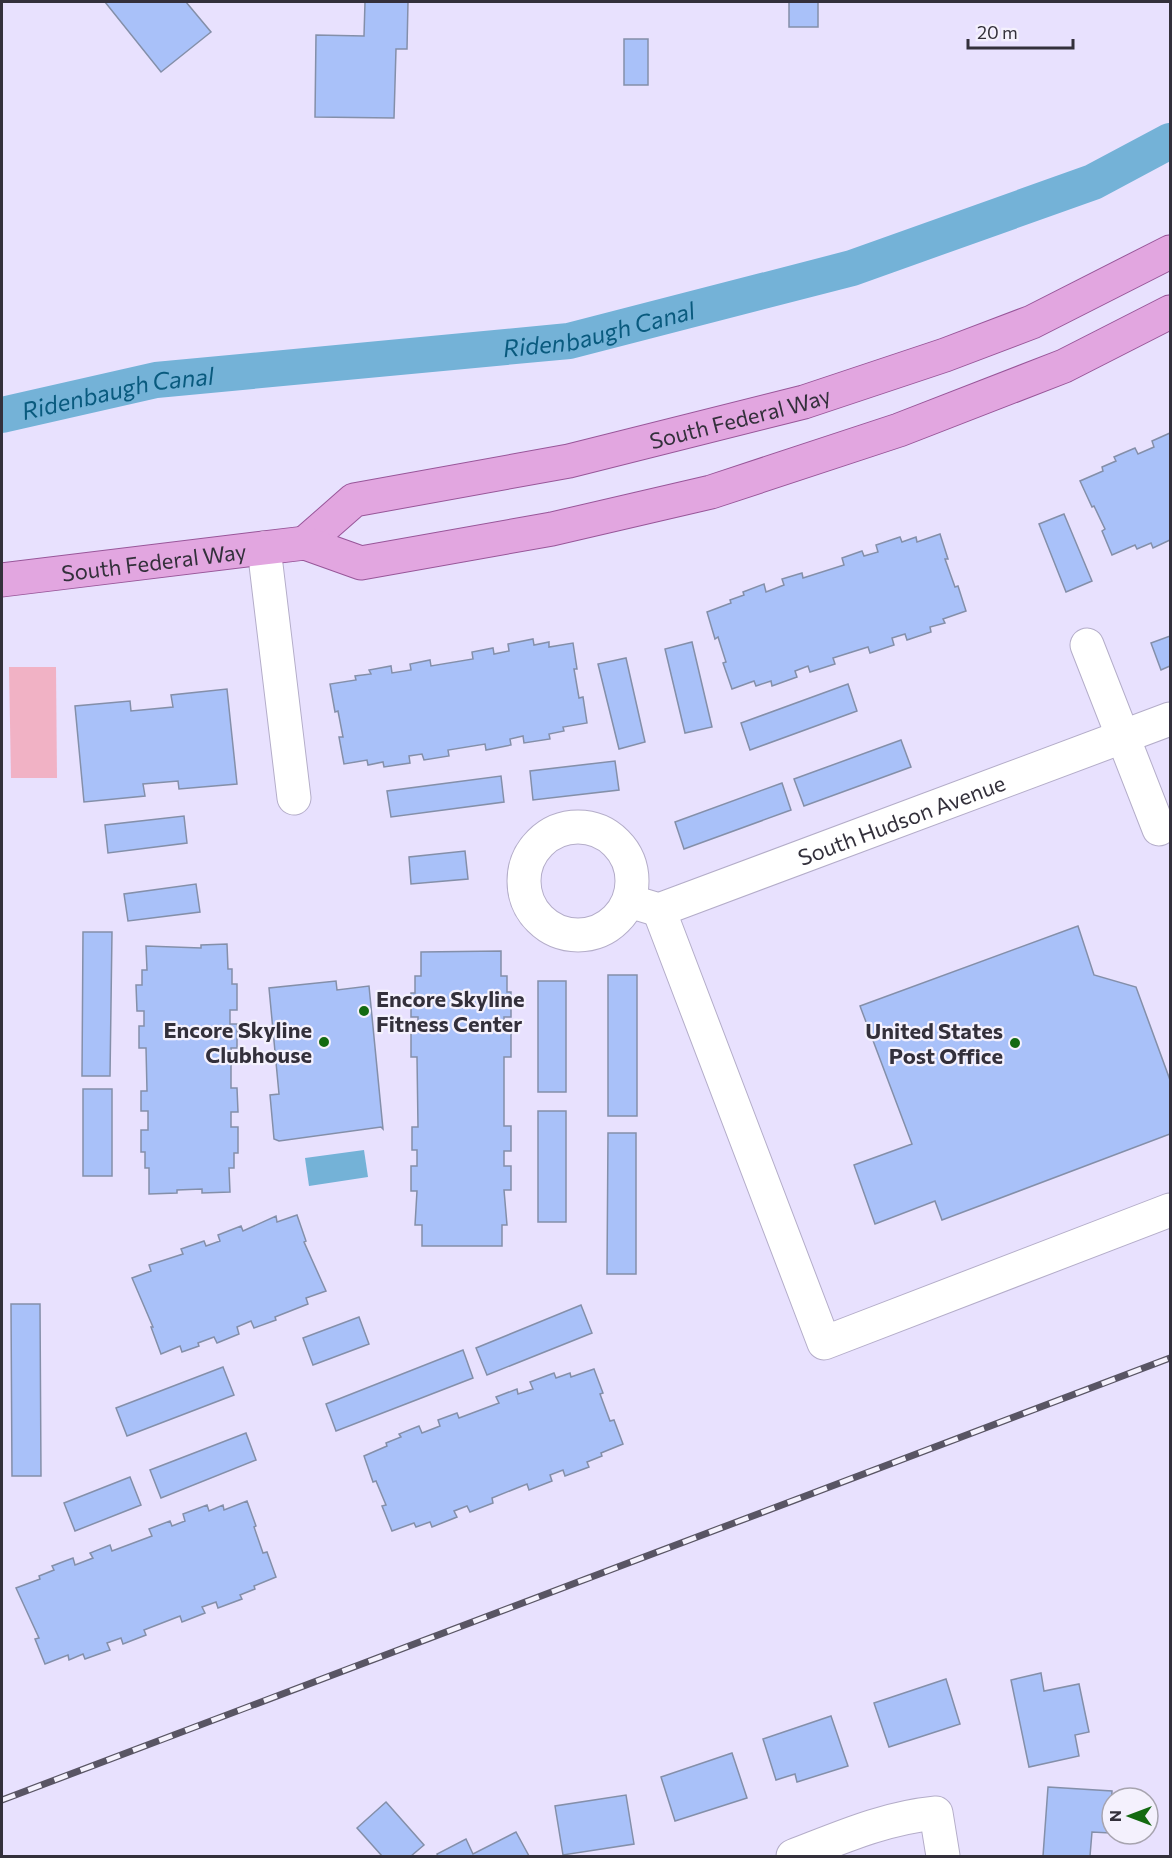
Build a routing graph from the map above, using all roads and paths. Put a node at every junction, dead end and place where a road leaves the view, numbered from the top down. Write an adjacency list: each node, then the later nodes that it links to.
1 (1170, 252): 3 (main road, South Federal Way)
2 (1170, 312): 3 (main road, South Federal Way)
3 (305, 543): 4 (main road, South Federal Way)
4 (264, 548): 5 (main road, South Federal Way); 9 (street)
5 (2, 580)
6 (1087, 645): 8 (street)
7 (1170, 719): 8 (street, South Hudson Avenue)
8 (1123, 737): 10 (street); 11 (street, South Hudson Avenue)
9 (294, 798)
10 (1159, 829)
11 (1170, 1210)
12 (793, 1857): 13 (street)
13 (943, 1857)

